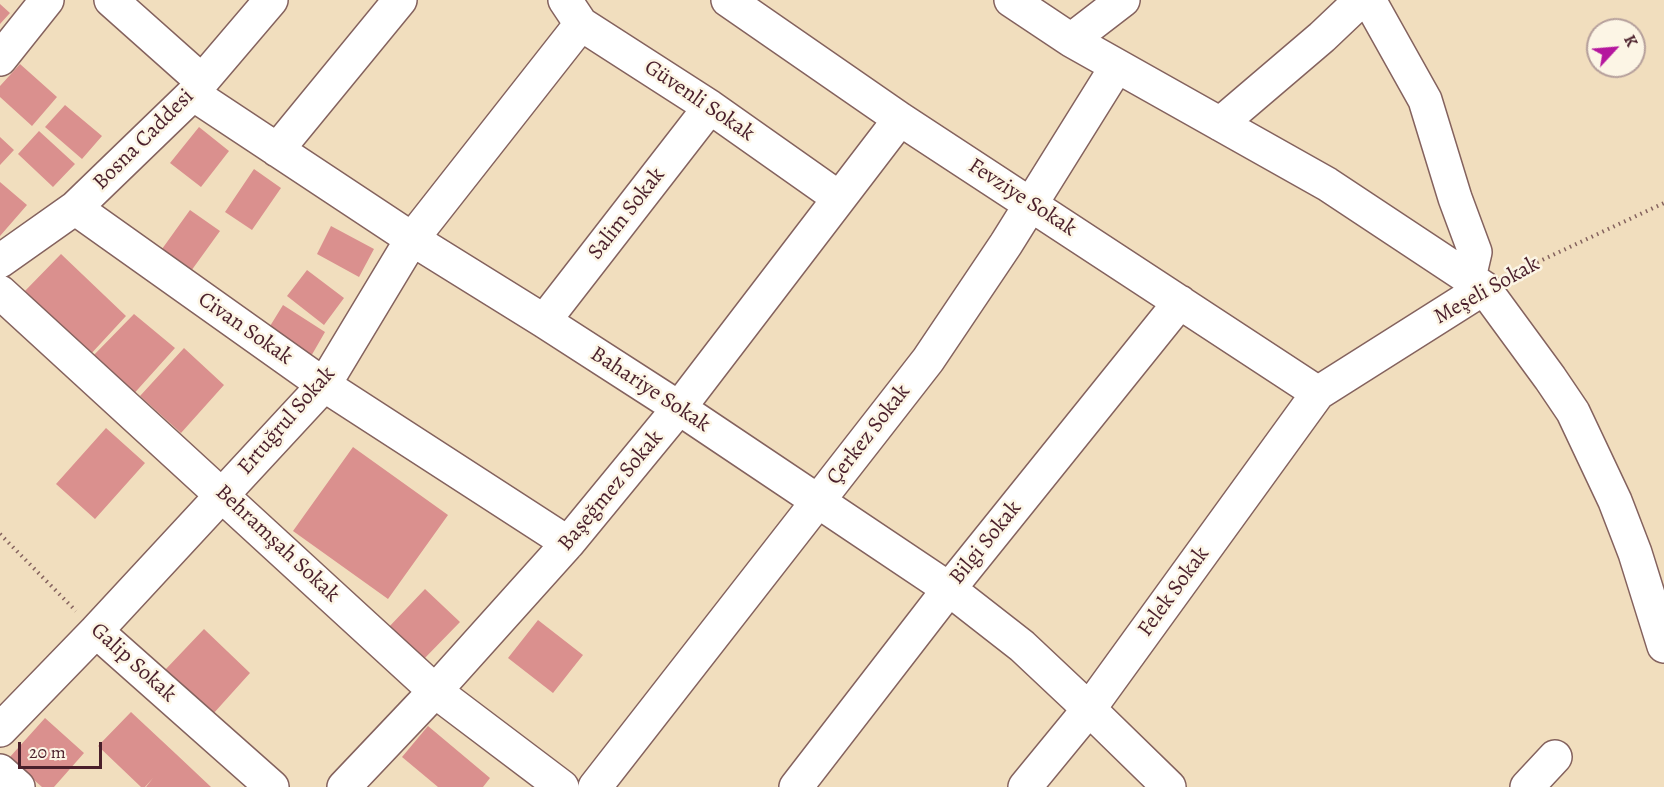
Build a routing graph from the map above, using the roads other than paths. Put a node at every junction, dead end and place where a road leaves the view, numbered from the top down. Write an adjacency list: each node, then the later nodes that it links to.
1 (48, 0): 12 (street)
2 (111, 0): 14 (street, Bahariye Sokak)
3 (271, 0): 14 (street, Bosna Caddesi)
4 (400, 0): 18 (street)
5 (728, 0): 16 (street, Fevziye Sokak)
6 (1011, 0): 11 (street)
7 (1123, 0): 11 (street)
8 (1361, 0): 17 (street)
9 (1370, 0): 24 (street)
10 (573, 12): 15 (street, Güvenli Sokak); 22 (street, Ertuğrul Sokak)
11 (1071, 40): 13 (street)
12 (0, 59)
13 (1117, 66): 17 (street); 20 (street, Çerkez Sokak)
14 (198, 87): 18 (street, Bahariye Sokak); 21 (street, Bosna Caddesi)
15 (710, 107): 19 (street, Güvenli Sokak); 27 (street, Salim Sokak)
16 (900, 119): 19 (street, Başeğmez Sokak); 20 (street, Fevziye Sokak)
17 (1220, 124): 24 (street)
18 (277, 150): 22 (street, Bahariye Sokak)
19 (839, 198): 30 (street, Başeğmez Sokak)
20 (1032, 204): 26 (street, Fevziye Sokak); 32 (street, Çerkez Sokak)
21 (75, 208): 23 (street, Bosna Caddesi); 28 (street, Civan Sokak)
22 (412, 239): 27 (street, Bahariye Sokak); 28 (street, Ertuğrul Sokak)
23 (0, 261)
24 (1477, 283): 29 (street, Meşeli Sokak); 36 (street)
25 (0, 292): 31 (street, Behramşah Sokak)
26 (1180, 302): 29 (street, Fevziye Sokak); 34 (street, Bilgi Sokak)
27 (544, 321): 30 (street, Bahariye Sokak)
28 (324, 385): 31 (street, Ertuğrul Sokak); 33 (street, Civan Sokak)
29 (1318, 393): 38 (street, Felek Sokak)
30 (679, 408): 32 (street, Bahariye Sokak); 33 (street, Başeğmez Sokak)
31 (223, 495): 35 (street, Ertuğrul Sokak); 37 (street, Behramşah Sokak)
32 (818, 500): 34 (street, Bahariye Sokak); 46 (street, Çerkez Sokak)
33 (568, 543): 37 (street, Başeğmez Sokak)
34 (949, 589): 38 (street, Bahariye Sokak); 47 (street, Bilgi Sokak)
35 (96, 631): 39 (street, Ertuğrul Sokak); 43 (street, Galip Sokak)
36 (1664, 646)
37 (435, 690): 44 (street, Başeğmez Sokak); 45 (street, Behramşah Sokak)
38 (1089, 709): 48 (street, Felek Sokak); 49 (street, Bahariye Sokak)
39 (0, 730)
40 (1556, 757): 50 (street)
41 (0, 771): 42 (street)
42 (18, 787)
43 (272, 787)
44 (344, 787)
45 (561, 787)
46 (595, 787)
47 (796, 787)
48 (1025, 787)
49 (1169, 787)
50 (1527, 787)

